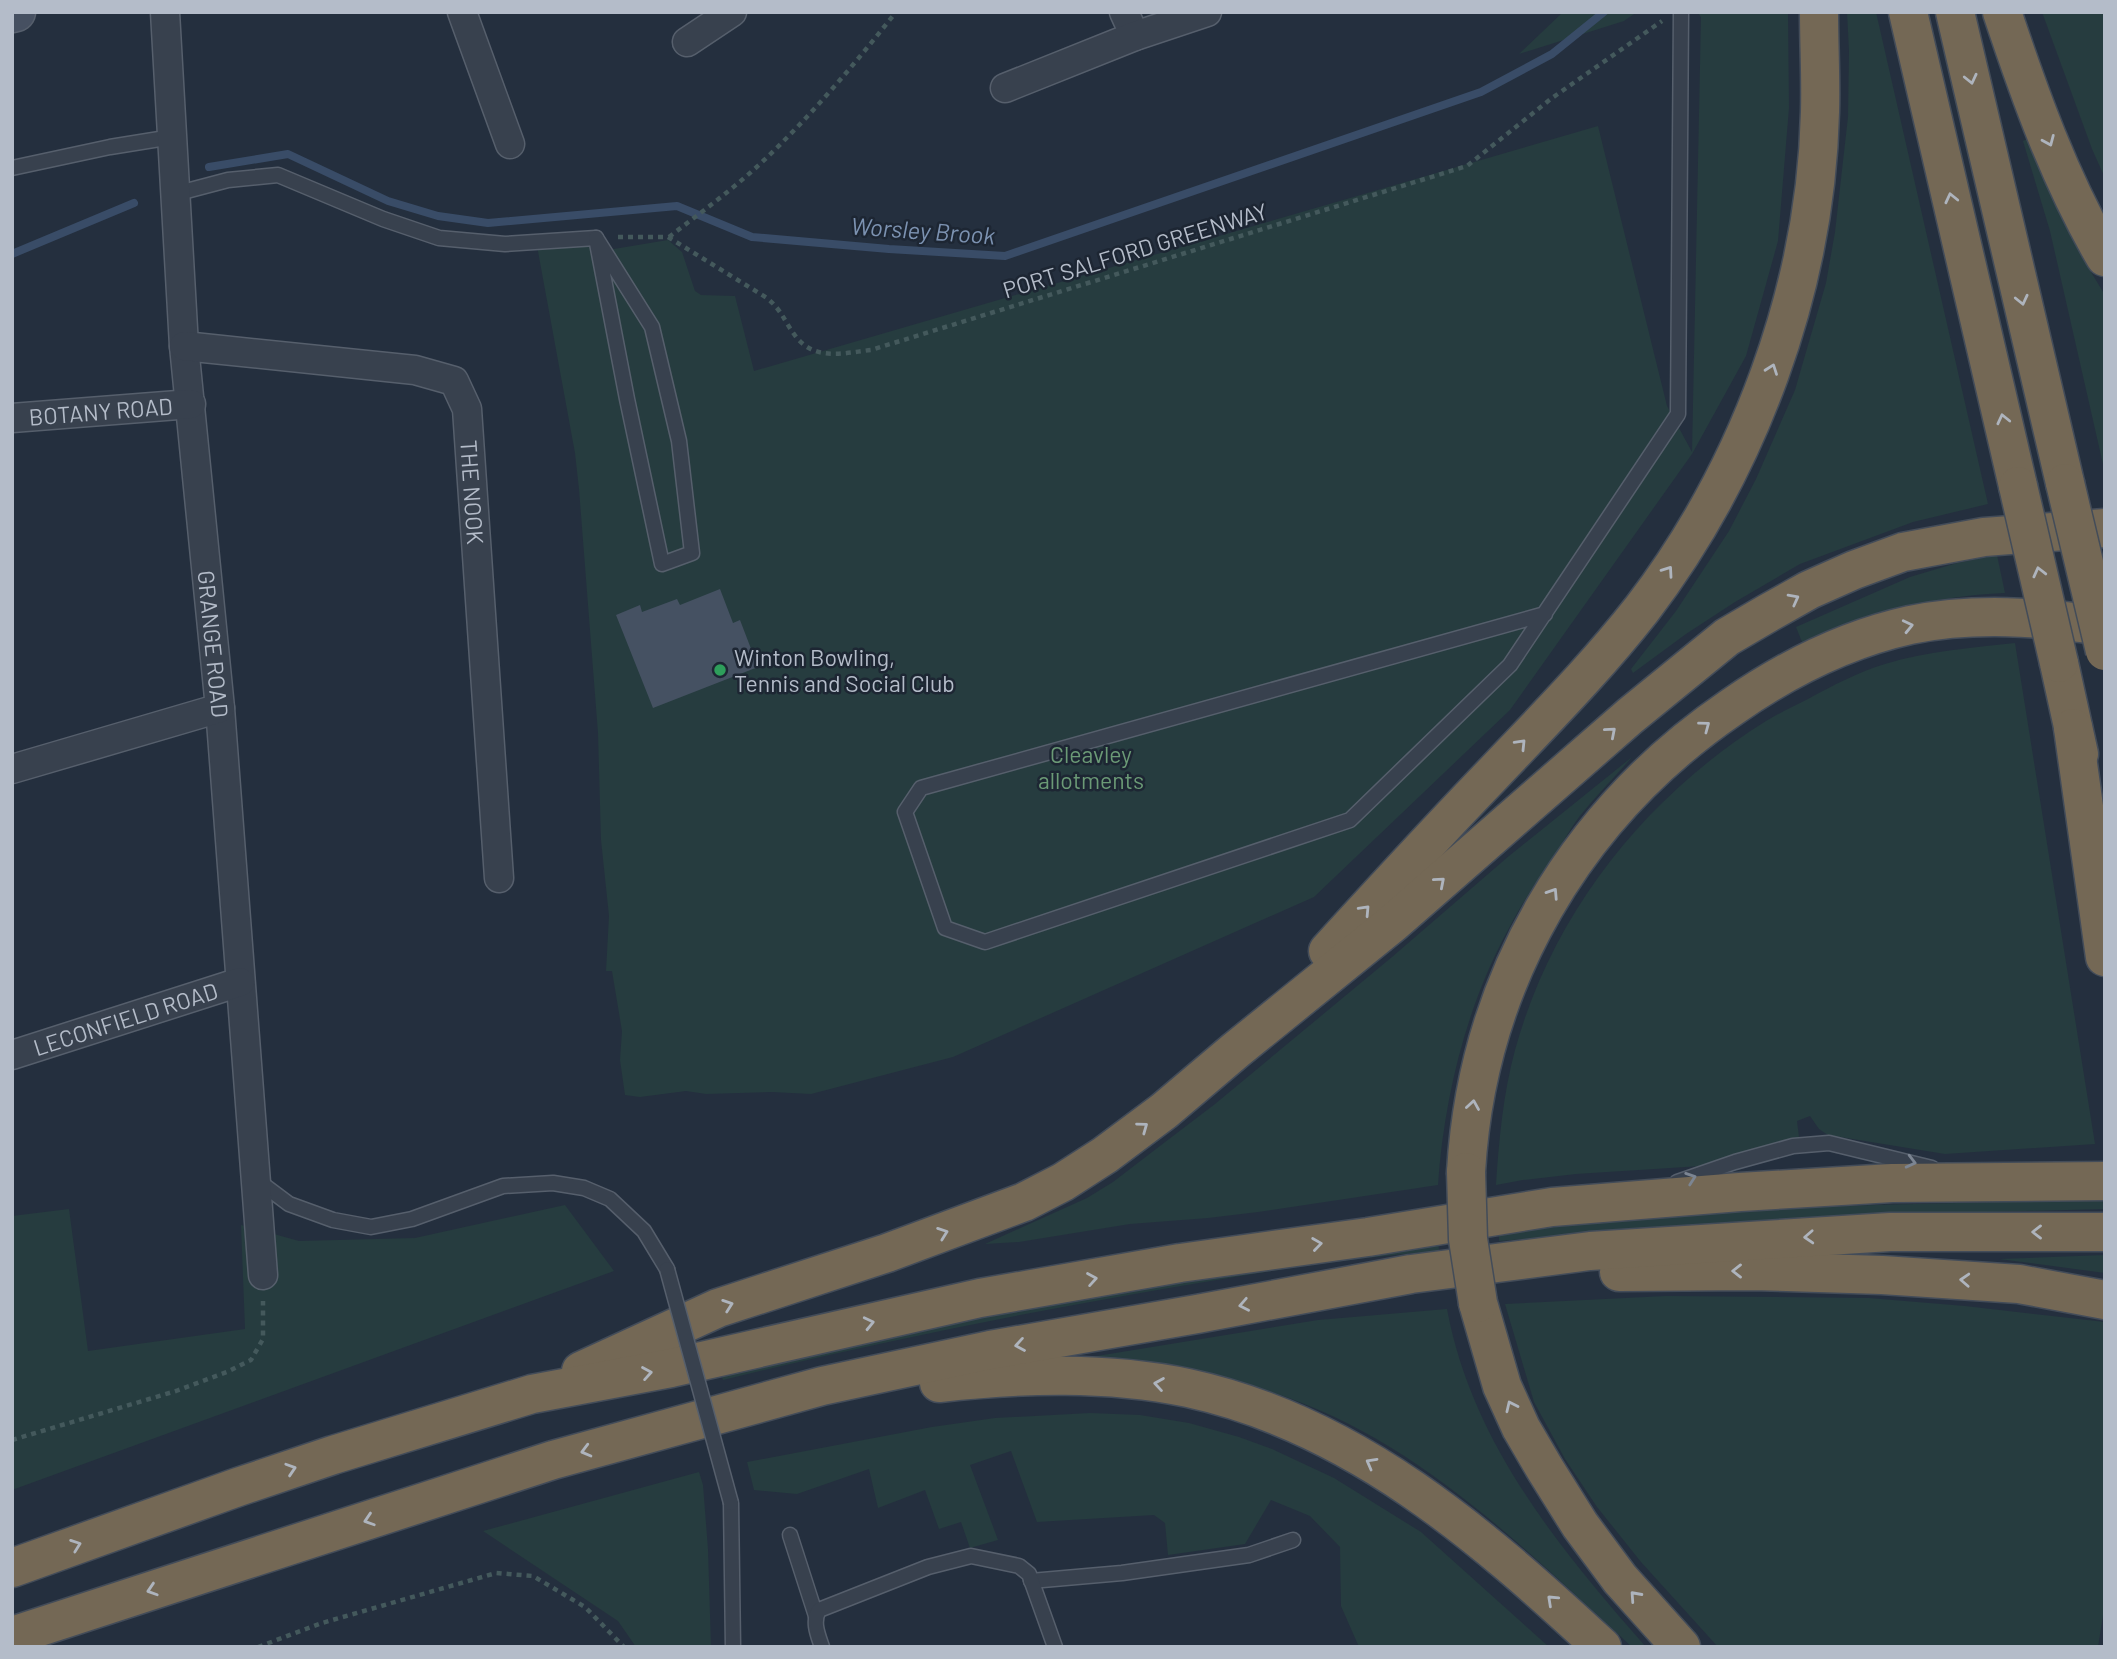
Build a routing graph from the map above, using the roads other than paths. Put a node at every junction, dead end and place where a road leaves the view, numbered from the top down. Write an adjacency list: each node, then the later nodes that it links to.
1 (165, 12): 13 (street, GRANGE ROAD)
2 (463, 12): 14 (street)
3 (732, 12): 11 (street)
4 (1207, 12): 10 (street)
5 (1681, 12): 23 (lane)
6 (1819, 12): 33 (highway, one-way to 6)
7 (1908, 12): 27 (highway, one-way to 7, bridge)
8 (1955, 12): 25 (highway, one-way to 25, bridge)
9 (2002, 12): 18 (highway, one-way to 18)
10 (1129, 24): 12 (street)
11 (687, 42)
12 (1005, 88)
13 (172, 137): 15 (lane); 16 (street, GRANGE ROAD)
14 (510, 144)
15 (12, 169)
16 (175, 194): 17 (lane); 19 (street, GRANGE ROAD)
17 (596, 237): 17 (lane)
18 (2105, 257)
19 (184, 346): 20 (street, GRANGE ROAD); 30 (street, THE NOOK)
20 (191, 404): 21 (street, BOTANY ROAD); 26 (street, GRANGE ROAD)
21 (12, 418)
22 (2105, 528): 33 (highway, one-way to 22)
23 (1545, 614): 23 (lane)
24 (2105, 626): 53 (highway, one-way to 24, bridge)
25 (2105, 650)
26 (220, 708): 28 (street); 32 (street, GRANGE ROAD)
27 (2073, 728): 29 (highway); 31 (highway)
28 (12, 769)
29 (2105, 865)
30 (499, 878)
31 (2105, 957)
32 (240, 982): 34 (street, LECONFIELD ROAD); 35 (street, GRANGE ROAD)
33 (1236, 1050): 41 (highway, one-way to 33)
34 (12, 1055)
35 (256, 1179): 39 (street, GRANGE ROAD); 49 (lane, bridge)
36 (2105, 1181): 41 (highway, one-way to 36)
37 (2105, 1232): 38 (highway, one-way to 38)
38 (1411, 1273): 40 (highway, one-way to 38); 42 (highway, one-way to 42)
39 (263, 1275)
40 (2105, 1300)
41 (532, 1394): 45 (highway, one-way to 41)
42 (651, 1433): 48 (highway, one-way to 48); 52 (highway, one-way to 42)
43 (790, 1535): 47 (lane)
44 (1293, 1540): 46 (lane)
45 (12, 1568)
46 (1031, 1581): 47 (lane); 51 (lane)
47 (816, 1616): 50 (lane)
48 (12, 1636)
49 (733, 1647)
50 (822, 1647)
51 (1055, 1647)
52 (1602, 1647)
53 (1681, 1647)

